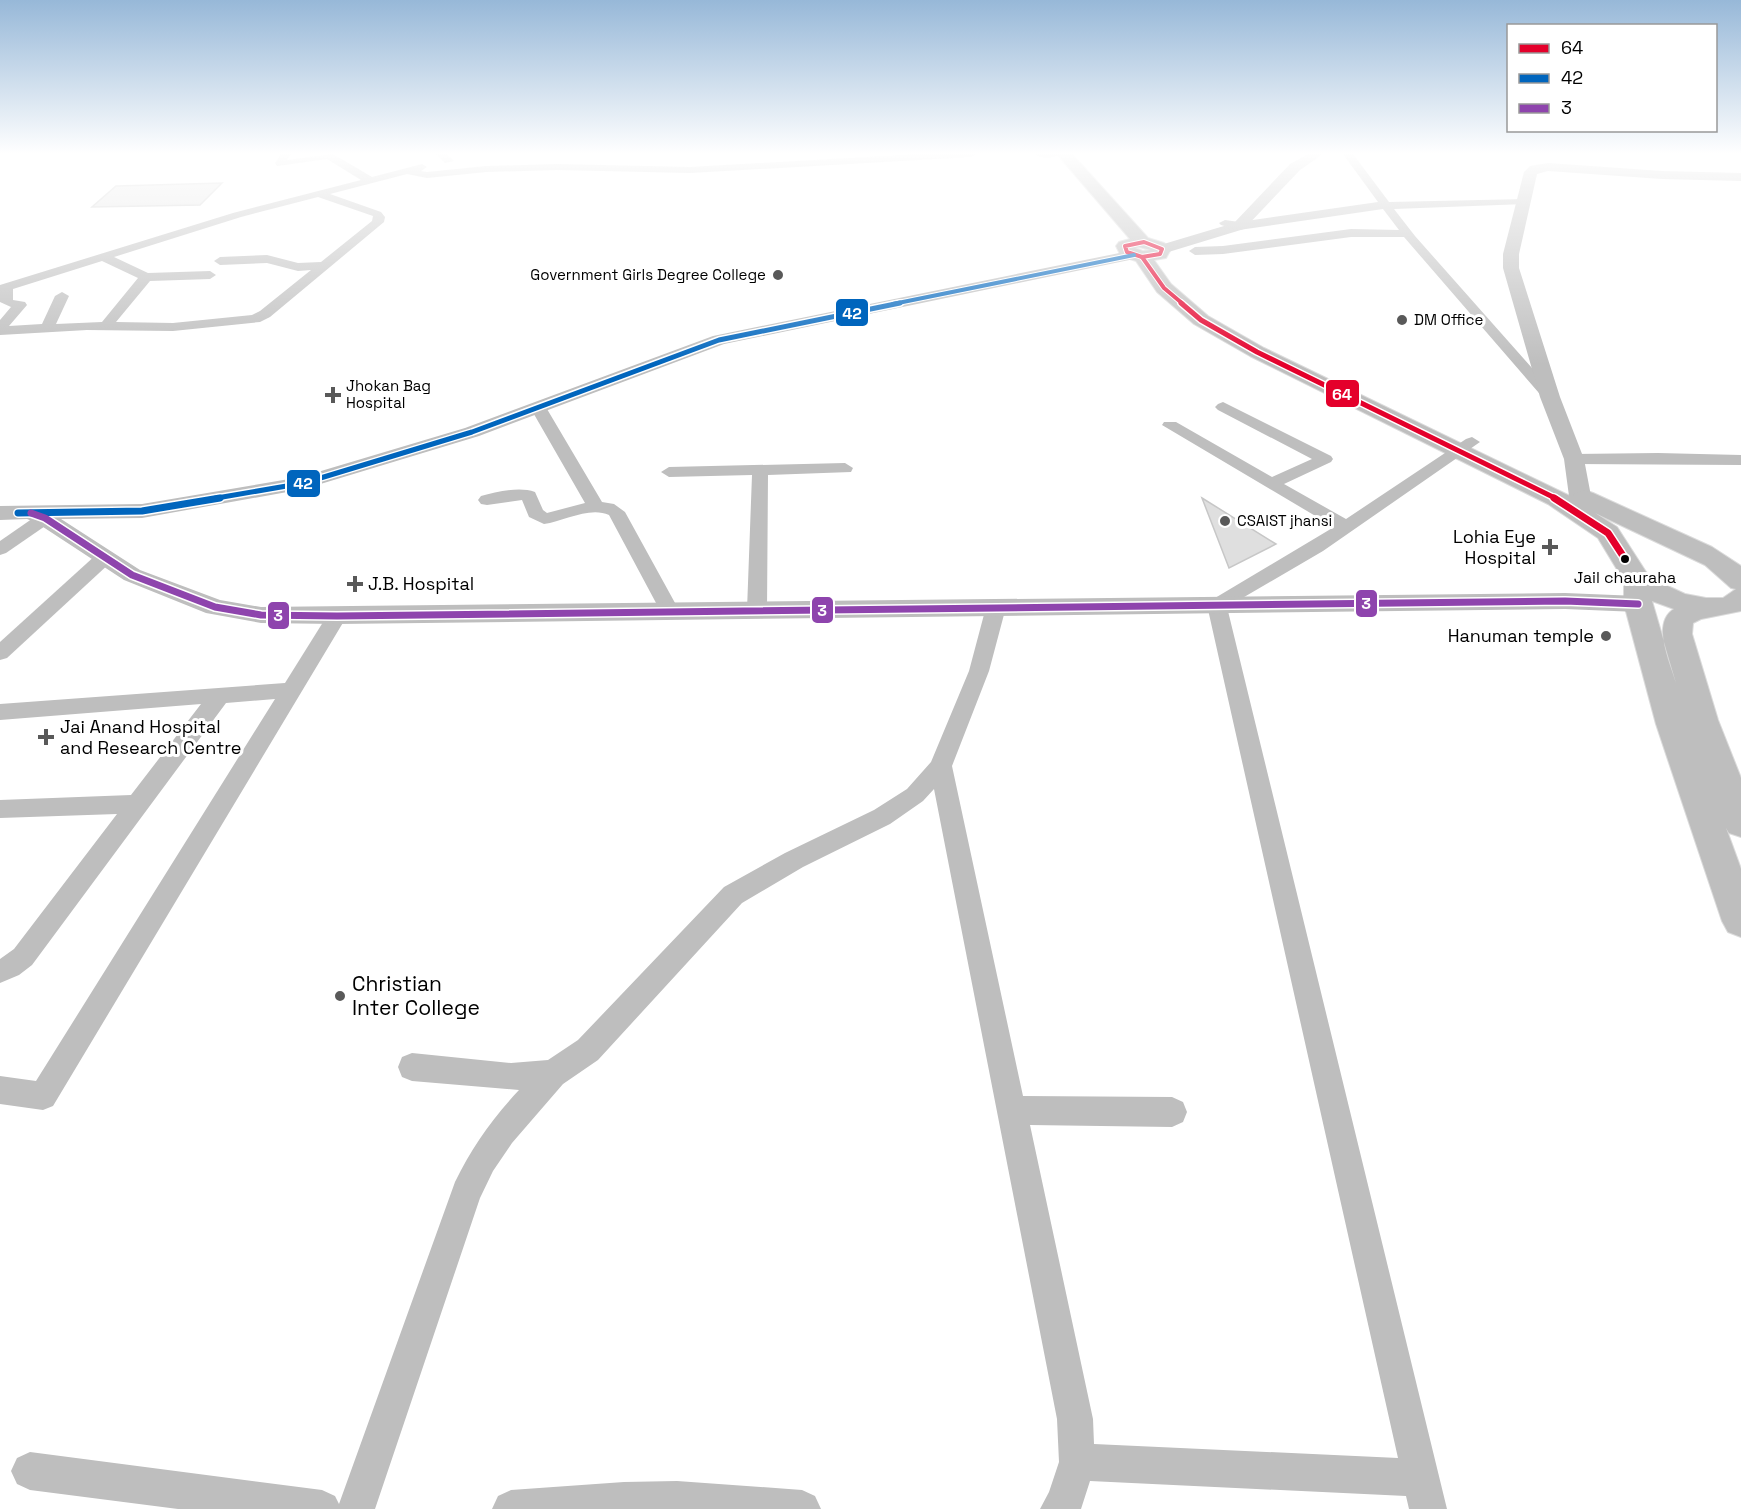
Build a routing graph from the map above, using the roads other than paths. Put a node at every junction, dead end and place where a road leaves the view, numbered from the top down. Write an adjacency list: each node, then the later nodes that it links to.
1 (207, 224): 12 (street)
2 (375, 224): 14 (street)
3 (1119, 224): 10 (main road)
4 (1122, 224): 10 (main road)
5 (1237, 224): 8 (street)
6 (1401, 224): 9 (street)
7 (1519, 224): 22 (street)
8 (1232, 225): 10 (street)
9 (1407, 234): 11 (street); 22 (street)
10 (1142, 249): 24 (street); 26 (main road); 36 (street)
11 (1196, 251)
12 (103, 257): 16 (street); 17 (street)
13 (220, 261): 14 (street)
14 (324, 266): 19 (street)
15 (210, 275): 16 (street)
16 (146, 277): 19 (street)
17 (3, 288): 21 (street)
18 (62, 296): 20 (street)
19 (106, 326): 20 (street)
20 (47, 328): 21 (street)
21 (0, 330)
22 (1550, 397): 27 (street)
23 (1223, 407): 32 (street)
24 (539, 409): 35 (street); 36 (street)
25 (1170, 425): 32 (street)
26 (1466, 447): 33 (main road); 39 (street); 43 (main road)
27 (1574, 459): 28 (street); 33 (street)
28 (1741, 460)
29 (845, 468): 30 (street)
30 (760, 470): 31 (street); 47 (street)
31 (669, 472)
32 (1270, 484): 39 (street)
33 (1580, 496): 42 (main road)
34 (487, 500): 35 (street)
35 (596, 507): 48 (street)
36 (90, 512): 38 (street)
37 (0, 513): 38 (street)
38 (38, 516): 40 (street); 41 (street)
39 (1346, 527): 45 (street)
40 (0, 549)
41 (104, 558): 49 (street); 50 (street)
42 (1721, 562): 43 (main road); 44 (main road)
43 (1634, 581): 44 (main road); 45 (street); 58 (main road)
44 (1732, 600): 57 (main road)
45 (1217, 605): 46 (street); 67 (street)
46 (996, 607): 47 (street); 54 (street)
47 (757, 610): 48 (street)
48 (670, 612): 49 (street)
49 (337, 616): 51 (street)
50 (0, 653)
51 (293, 690): 52 (street); 62 (street)
52 (219, 696): 53 (street); 55 (street)
53 (0, 712)
54 (941, 766): 61 (street); 63 (street)
55 (138, 804): 56 (street); 59 (street)
56 (0, 809)
57 (1741, 823)
58 (1741, 921)
59 (0, 971)
60 (412, 1067): 61 (street)
61 (553, 1074): 69 (street)
62 (0, 1090)
63 (1011, 1110): 64 (street); 65 (street)
64 (1172, 1112)
65 (1077, 1462): 67 (street); 72 (street)
66 (30, 1471): 68 (street)
67 (1424, 1493)
68 (322, 1509)
69 (356, 1509)
70 (511, 1509): 71 (street)
71 (802, 1509)
72 (1059, 1509)

